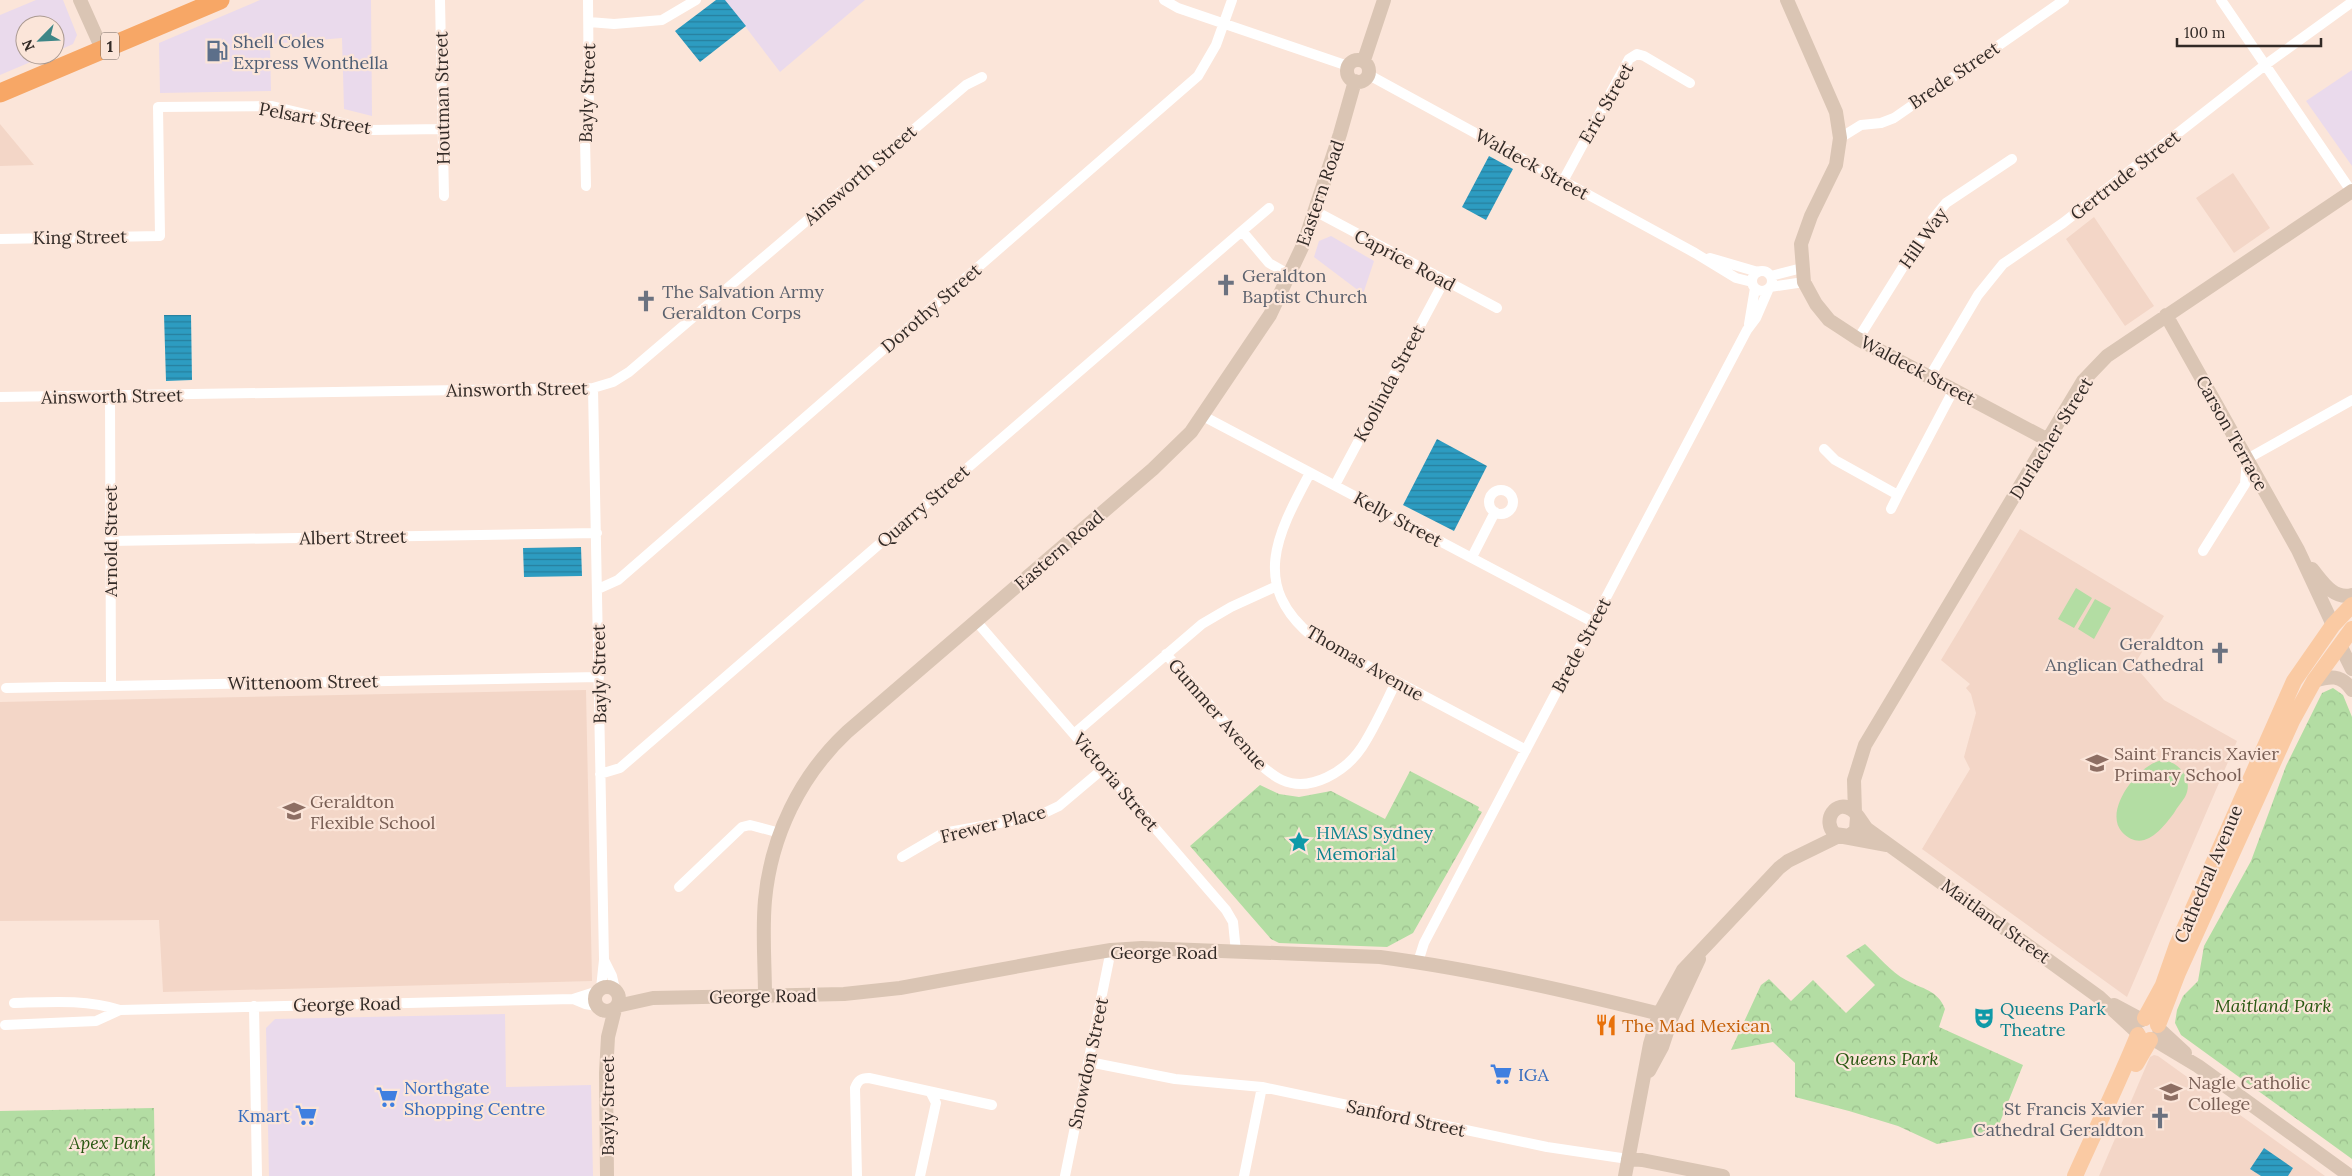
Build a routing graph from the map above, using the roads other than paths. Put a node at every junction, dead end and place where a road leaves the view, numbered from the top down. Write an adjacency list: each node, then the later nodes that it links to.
1 (80, 0): 15 (street)
2 (220, 0): 15 (highway, 1)
3 (440, 0): 24 (street, Houtman Street)
4 (588, 0): 13 (street, Bayly Street)
5 (696, 0): 13 (street)
6 (1164, 0): 14 (street)
7 (1232, 0): 14 (street, Dorothy Street)
8 (1384, 0): 16 (street)
9 (1787, 0): 25 (street)
10 (2064, 0): 25 (street, Brede Street)
11 (2221, 0): 17 (street)
12 (2352, 2): 17 (street, Gertrude Street)
13 (589, 22): 28 (street, Bayly Street)
14 (1224, 24): 18 (street); 69 (street, Dorothy Street)
15 (102, 49): 23 (highway, 1)
16 (1364, 60): 18 (street); 19 (street)
17 (2265, 65): 29 (street); 48 (street, Gertrude Street)
18 (1348, 66): 21 (street)
19 (1369, 75): 21 (street); 27 (street, Waldeck Street)
20 (982, 77): 49 (street, Ainsworth Street)
21 (1355, 81): 32 (street, Eastern Road)
22 (1690, 83): 27 (street, Eric Street)
23 (0, 92)
24 (443, 129): 30 (street, Houtman Street); 34 (street, Pelsart Street)
25 (1840, 138): 37 (street)
26 (2012, 159): 47 (street, Hill Way)
27 (1563, 181): 36 (street, Waldeck Street)
28 (586, 186)
29 (2351, 191): 45 (street, Durlacher Street)
30 (444, 196)
31 (1269, 208): 33 (street, Quarry Street)
32 (1314, 211): 39 (street, Eastern Road); 40 (street, Caprice Road)
33 (1242, 231): 39 (street); 90 (street, Quarry Street)
34 (160, 236): 35 (street, King Street)
35 (0, 239)
36 (1695, 252): 38 (street, Waldeck Street); 43 (street, Waldeck Street)
37 (1802, 268): 41 (street); 42 (street)
38 (1758, 272): 42 (street); 43 (street)
39 (1290, 275): 54 (street, Eastern Road)
40 (1444, 281): 44 (street, Caprice Road); 59 (street, Koolinda Street)
41 (1804, 282): 42 (street); 47 (street, Waldeck Street)
42 (1770, 284): 43 (street); 46 (street, Brede Street)
43 (1754, 285): 46 (street, Brede Street)
44 (1496, 308)
45 (2166, 315): 55 (street, Durlacher Street); 57 (street, Carson Terrace)
46 (1747, 330): 73 (street, Brede Street)
47 (1858, 339): 48 (street, Waldeck Street)
48 (1930, 376): 50 (street, Waldeck Street)
49 (594, 388): 51 (street, Ainsworth Street); 63 (street, Bayly Street)
50 (1954, 389): 55 (street, Waldeck Street); 60 (street)
51 (110, 396): 52 (street, Ainsworth Street); 64 (street, Arnold Street)
52 (2, 397)
53 (2352, 400): 57 (street)
54 (1203, 416): 58 (street, Kelly Street); 72 (street, Eastern Road)
55 (2048, 440): 91 (street, Durlacher Street)
56 (1824, 450): 60 (street)
57 (2247, 458): 65 (street, Carson Terrace); 66 (street)
58 (1310, 473): 59 (street, Kelly Street); 68 (street, Thomas Avenue)
59 (1334, 485): 67 (street, Kelly Street)
60 (1898, 494): 61 (street)
61 (1890, 509)
62 (1495, 512): 67 (street)
63 (597, 533): 64 (street, Albert Street); 69 (street, Bayly Street)
64 (110, 541): 83 (street, Arnold Street)
65 (2298, 550): 70 (street, Carson Terrace); 74 (street, Carson Terrace)
66 (2203, 551)
67 (1472, 557): 73 (street, Kelly Street)
68 (1277, 586): 77 (street); 82 (street, Thomas Avenue)
69 (598, 589): 79 (street, Bayly Street)
70 (2352, 595)
71 (2352, 605): 74 (main road, Cathedral Avenue)
72 (976, 621): 86 (street, Victoria Street); 94 (street, Eastern Road)
73 (1594, 622): 88 (street, Brede Street)
74 (2333, 625): 81 (main road, Cathedral Avenue)
75 (2352, 630): 76 (main road, Cathedral Avenue)
76 (2340, 645): 78 (street); 80 (main road, Cathedral Avenue); 81 (main road)
77 (1166, 654): 82 (street, Gummer Avenue); 86 (street)
78 (2352, 669)
79 (599, 677): 83 (street, Wittenoom Street); 90 (street, Bayly Street)
80 (2314, 680): 85 (street); 87 (main road, Cathedral Avenue)
81 (2294, 681): 87 (main road, Cathedral Avenue)
82 (1396, 682): 88 (street, Thomas Avenue)
83 (111, 685): 84 (street, Wittenoom Street)
84 (6, 688)
85 (2352, 690)
86 (1075, 733): 89 (street, Victoria Street)
87 (2276, 737): 114 (main road, Cathedral Avenue)
88 (1526, 750): 102 (street, Brede Street)
89 (1104, 768): 98 (street, Frewer Place); 101 (street, Victoria Street)
90 (600, 774): 103 (street, Bayly Street)
91 (1854, 780): 92 (street, Durlacher Street); 93 (street, Durlacher Street)
92 (1834, 813): 93 (street); 95 (street); 97 (street, Durlacher Street)
93 (1856, 815): 95 (street); 96 (street, Maitland Street)
94 (780, 833): 99 (street); 104 (street, Eastern Road)
95 (1842, 837): 96 (street, Maitland Street); 97 (street, Durlacher Street)
96 (1893, 847): 114 (street, Maitland Street)
97 (1808, 851): 112 (street, Durlacher Street)
98 (902, 857)
99 (679, 887)
100 (1111, 950): 101 (street, George Road); 104 (street, George Road); 116 (street, Snowdon Street)
101 (1236, 952): 102 (street, George Road)
102 (1418, 962): 112 (street, George Road)
103 (608, 990): 105 (street, George Road); 106 (street, George Road); 109 (street); 110 (street)
104 (765, 996): 105 (street, George Road)
105 (653, 998): 110 (street, George Road)
106 (573, 999): 108 (street, George Road); 109 (street, George Road)
107 (14, 1003): 111 (street, George Road)
108 (254, 1006): 111 (street, George Road); 121 (street)
109 (598, 1007): 110 (street); 115 (street, Bayly Street)
110 (616, 1007): 115 (street, Bayly Street)
111 (120, 1010): 113 (street, George Road)
112 (1666, 1015): 120 (street, Durlacher Street)
113 (5, 1025)
114 (2148, 1030): 129 (main road, Cathedral Avenue); 130 (main road, Cathedral Avenue); 131 (street, Maitland Street)
115 (608, 1037): 122 (street, Bayly Street)
116 (1089, 1062): 117 (street, Sanford Street); 125 (street, Snowdon Street)
117 (1262, 1087): 120 (street, Sanford Street); 126 (street)
118 (931, 1092): 119 (street); 123 (street); 124 (street)
119 (992, 1105)
120 (1628, 1159): 127 (street, Durlacher Street); 128 (street, Sanford Street)
121 (257, 1176)
122 (607, 1176)
123 (857, 1176)
124 (920, 1176)
125 (1065, 1176)
126 (1244, 1176)
127 (1625, 1176)
128 (1723, 1176)
129 (2075, 1176)
130 (2086, 1176)
131 (2350, 1176)

